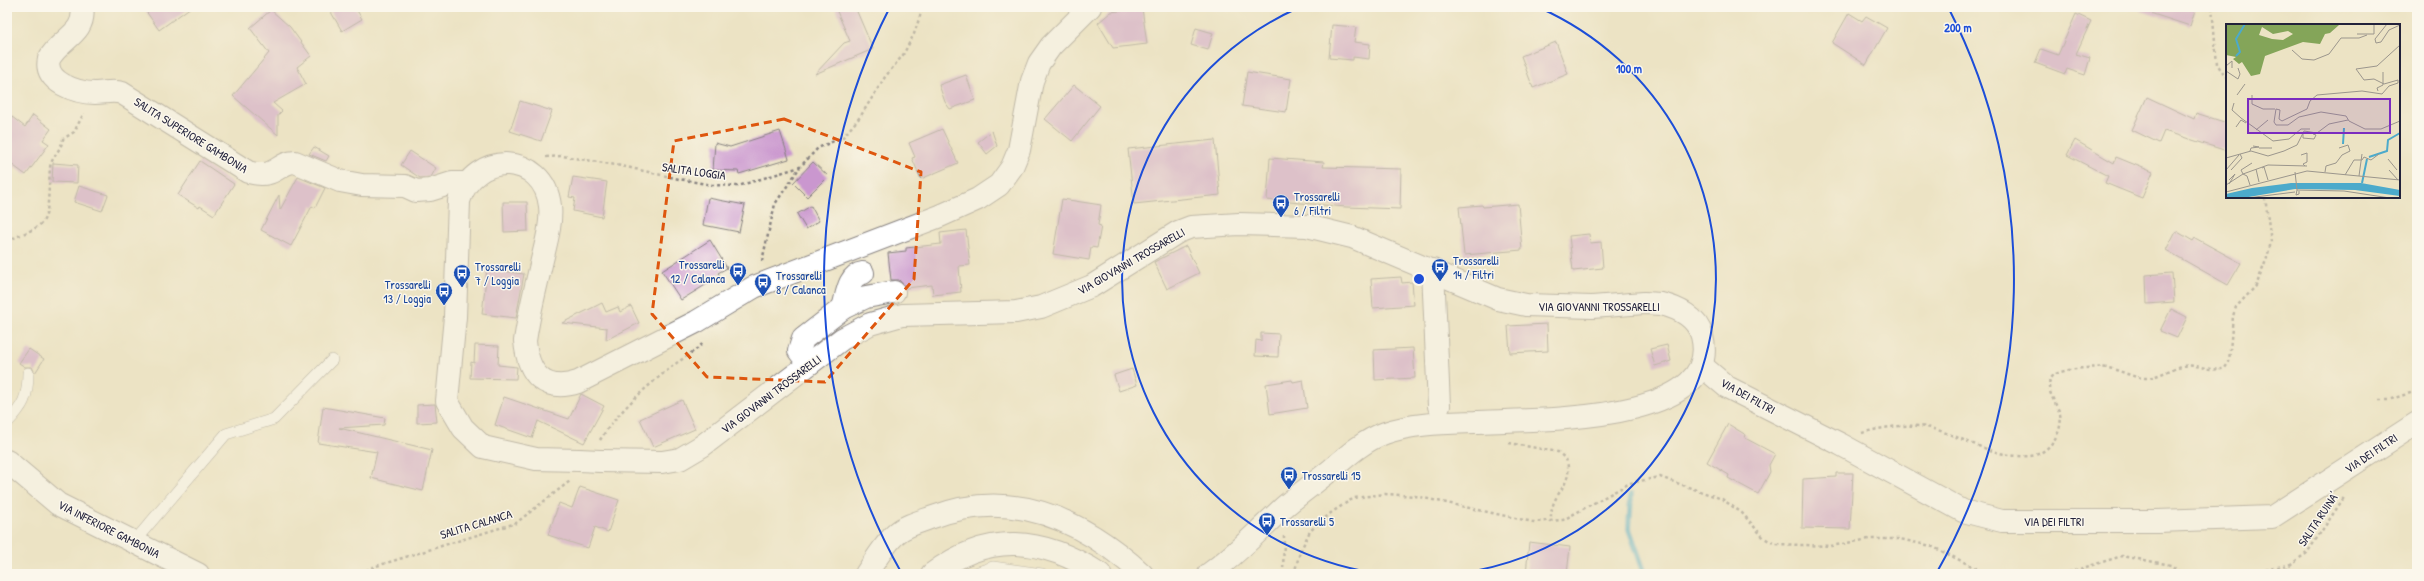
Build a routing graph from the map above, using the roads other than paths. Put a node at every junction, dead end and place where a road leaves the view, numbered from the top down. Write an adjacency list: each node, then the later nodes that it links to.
1 (82, 7): 3 (street, SALITA SUPERIORE GAMBONIA)
2 (1090, 7): 3 (street, VIA GIOVANNI TROSSARELLI)
3 (467, 182): 9 (street, VIA GIOVANNI TROSSARELLI)
4 (1433, 270): 9 (street, VIA GIOVANNI TROSSARELLI); 10 (street, VIA GIOVANNI TROSSARELLI); 12 (street)
5 (864, 273): 7 (street)
6 (894, 292): 7 (street)
7 (843, 308): 9 (street)
8 (332, 360): 16 (lane)
9 (809, 364)
10 (1702, 366): 14 (street, VIA DEI FILTRI); 24 (street)
11 (28, 373): 13 (lane)
12 (1439, 406)
13 (7, 423)
14 (2417, 423)
15 (8, 464): 16 (street, VIA INFERIORE GAMBONIA)
16 (133, 543): 17 (street, VIA INFERIORE GAMBONIA)
17 (198, 574)
18 (866, 574): 23 (street)
19 (932, 574): 22 (street)
20 (973, 574): 21 (lane)
21 (1042, 574)
22 (1100, 574)
23 (1142, 574)
24 (1208, 574)

